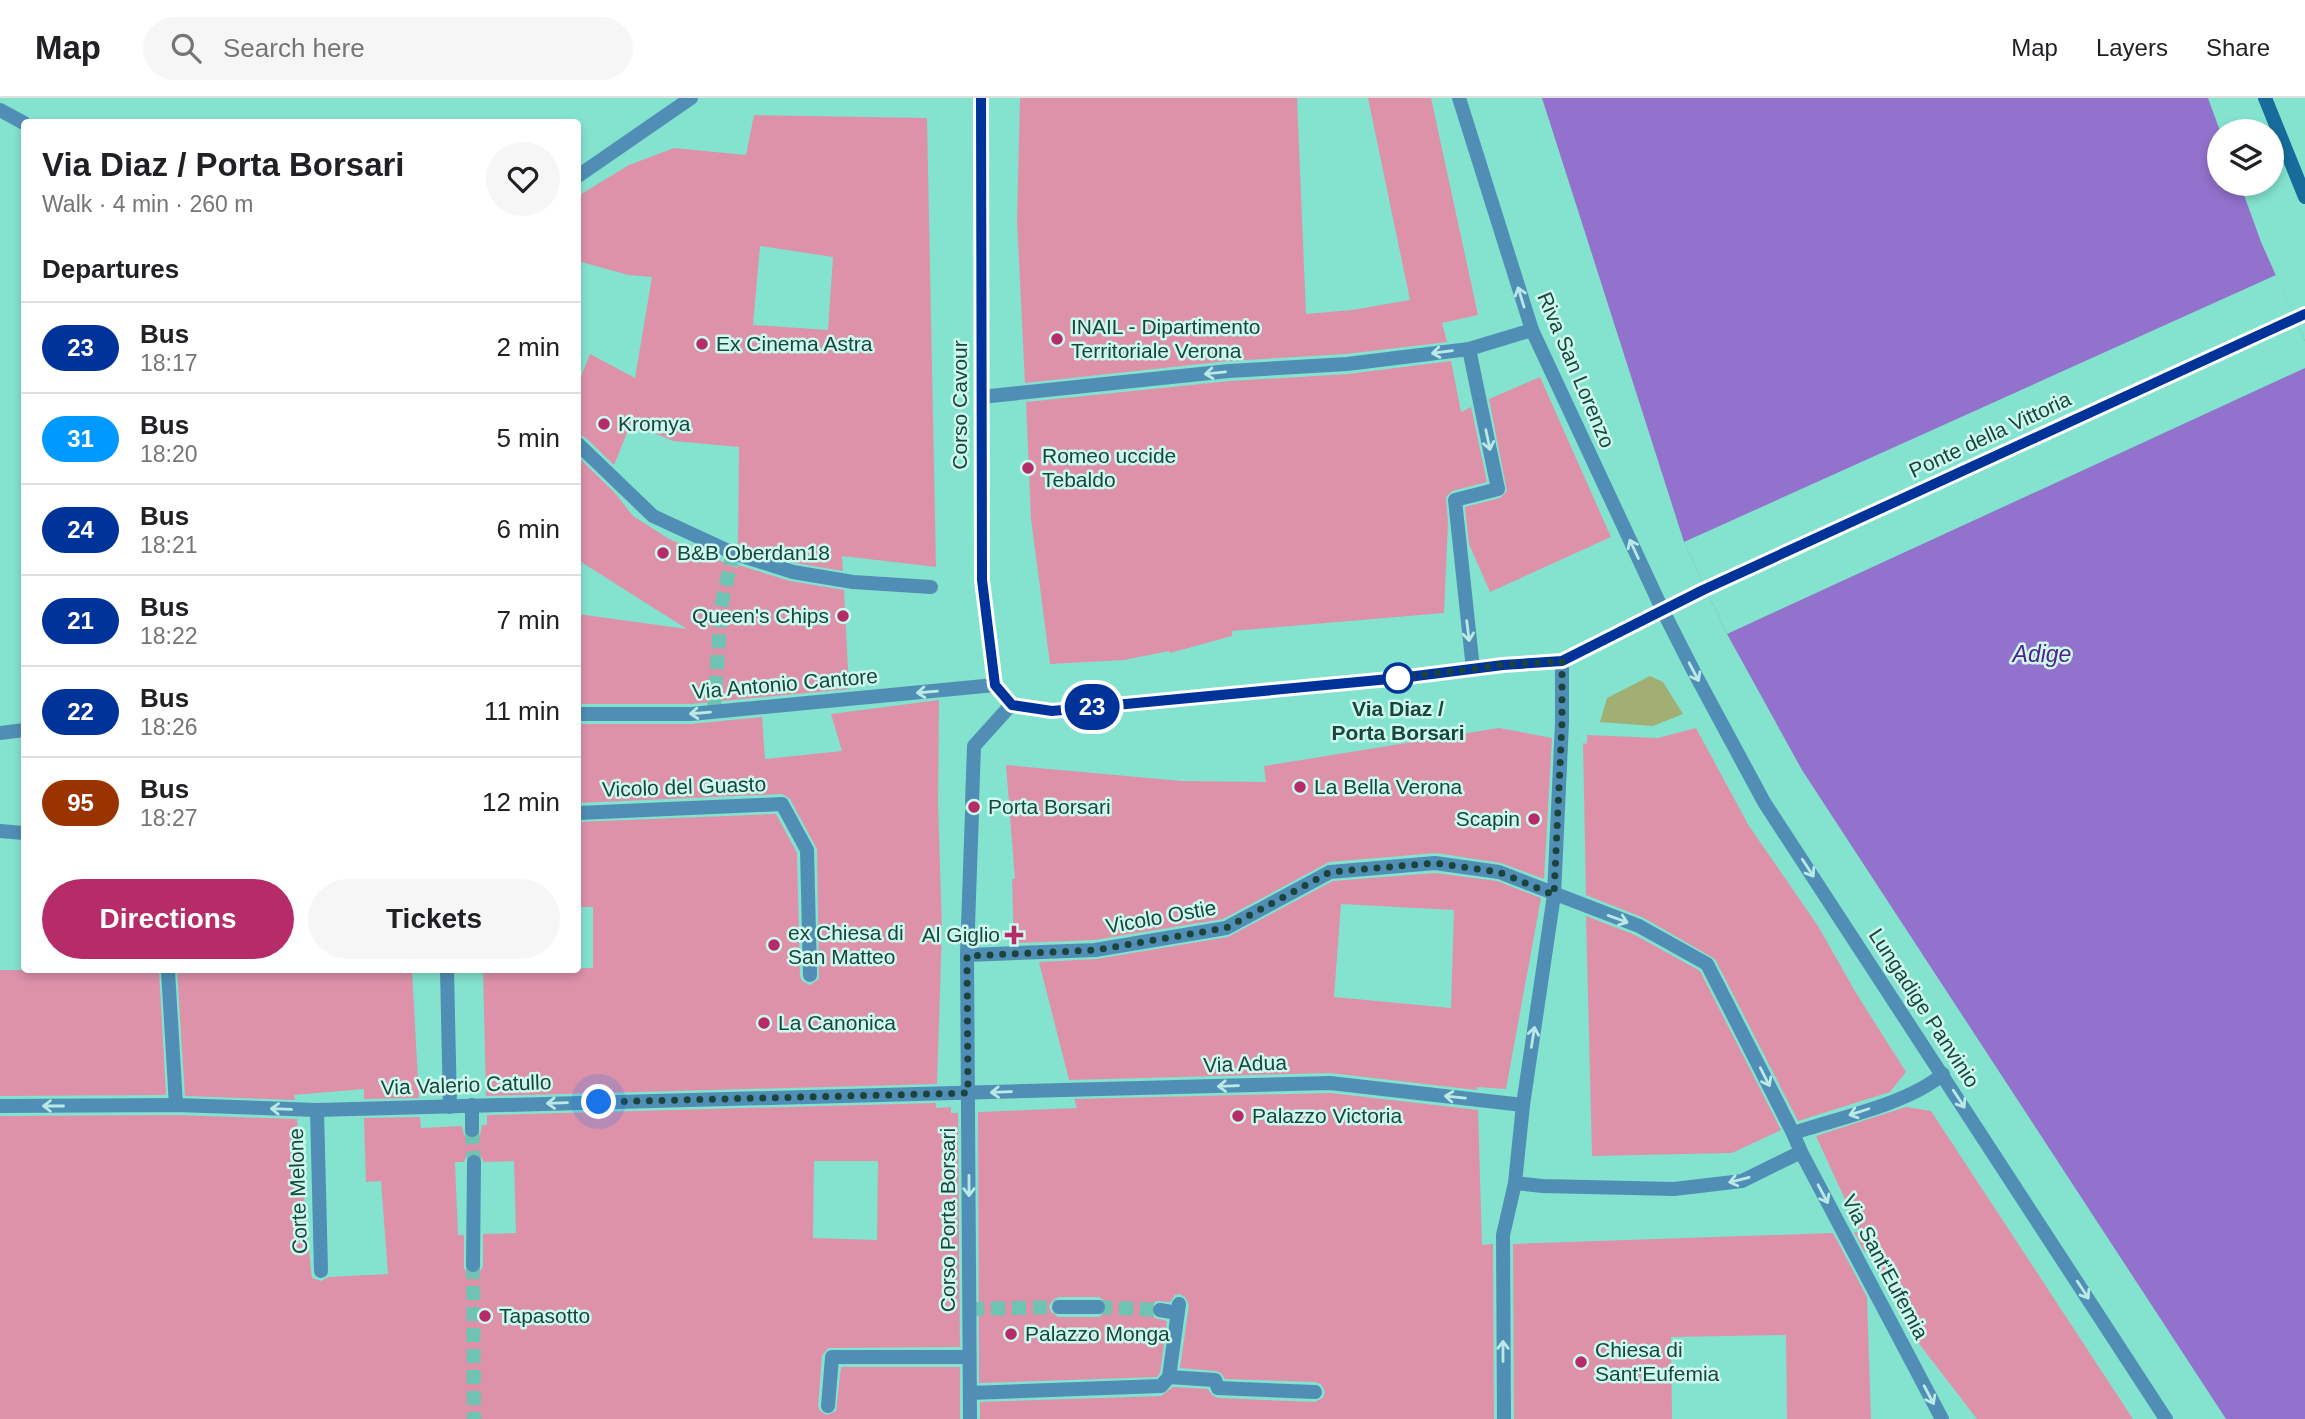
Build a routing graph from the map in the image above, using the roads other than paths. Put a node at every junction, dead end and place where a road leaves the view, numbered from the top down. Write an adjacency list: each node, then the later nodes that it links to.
1 (691, 98): 7 (street)
2 (981, 98): 12 (street, Corso Cavour)
3 (1459, 98): 10 (street, Riva San Lorenzo, one-way to 3)
4 (2265, 98): 8 (street)
5 (0, 110): 6 (street)
6 (21, 121)
7 (581, 174)
8 (2304, 191)
9 (2300, 316): 15 (street, Ponte della Vittoria)
10 (1532, 330): 11 (street); 15 (street, Riva San Lorenzo, one-way to 10)
11 (1469, 349): 12 (street, one-way to 12); 17 (street, one-way to 17)
12 (981, 397): 18 (street, Corso Cavour)
13 (581, 447): 14 (street)
14 (931, 587)
15 (1662, 611): 16 (street, Ponte della Vittoria); 31 (street, Lungadige Panvinio, one-way to 31)
16 (1562, 661): 17 (street); 26 (street)
17 (1473, 669): 19 (street)
18 (995, 685): 19 (street); 20 (street, Via Antonio Cantore, one-way to 20)
19 (1012, 705): 27 (street, Corso Porta Borsari)
20 (581, 714)
21 (21, 730): 22 (street)
22 (0, 733)
23 (581, 813): 30 (street, Vicolo del Guasto)
24 (0, 831): 25 (street)
25 (21, 833)
26 (1554, 895): 27 (street, Vicolo Ostie); 35 (street, one-way to 26); 40 (street, Vicolo Ostie, one-way to 40)
27 (967, 956): 32 (street, Corso Porta Borsari)
28 (168, 973): 33 (street)
29 (447, 973): 37 (street)
30 (810, 975)
31 (1943, 1074): 40 (street, one-way to 40); 57 (street, Lungadige Panvinio, one-way to 57)
32 (968, 1093): 34 (street, Via Valerio Catullo, one-way to 34); 35 (street, Via Adua, one-way to 32); 49 (street, Corso Porta Borsari, one-way to 49)
33 (176, 1105): 36 (street, Via Valerio Catullo, one-way to 36); 38 (street, Via Valerio Catullo, one-way to 33)
34 (472, 1105): 37 (street, Via Valerio Catullo); 39 (street)
35 (1523, 1105): 43 (street)
36 (0, 1106)
37 (450, 1107): 38 (street, Via Valerio Catullo)
38 (317, 1110): 45 (street, Corte Melone)
39 (472, 1130)
40 (1793, 1133): 41 (street, Via Sant'Eufemia)
41 (1801, 1152): 43 (street, one-way to 43); 56 (street, Via Sant'Eufemia, one-way to 56)
42 (474, 1162): 44 (street)
43 (1515, 1183): 55 (street, one-way to 43)
44 (473, 1265)
45 (321, 1270)
46 (1059, 1307): 47 (street)
47 (1098, 1307)
48 (1160, 1310): 50 (street)
49 (970, 1357): 52 (street, Corso Porta Borsari); 53 (street)
50 (1169, 1377): 51 (street); 52 (street)
51 (1315, 1392)
52 (970, 1393): 54 (street, Corso Porta Borsari)
53 (828, 1406)
54 (970, 1419)
55 (1504, 1419)
56 (1942, 1419)
57 (2166, 1419)

